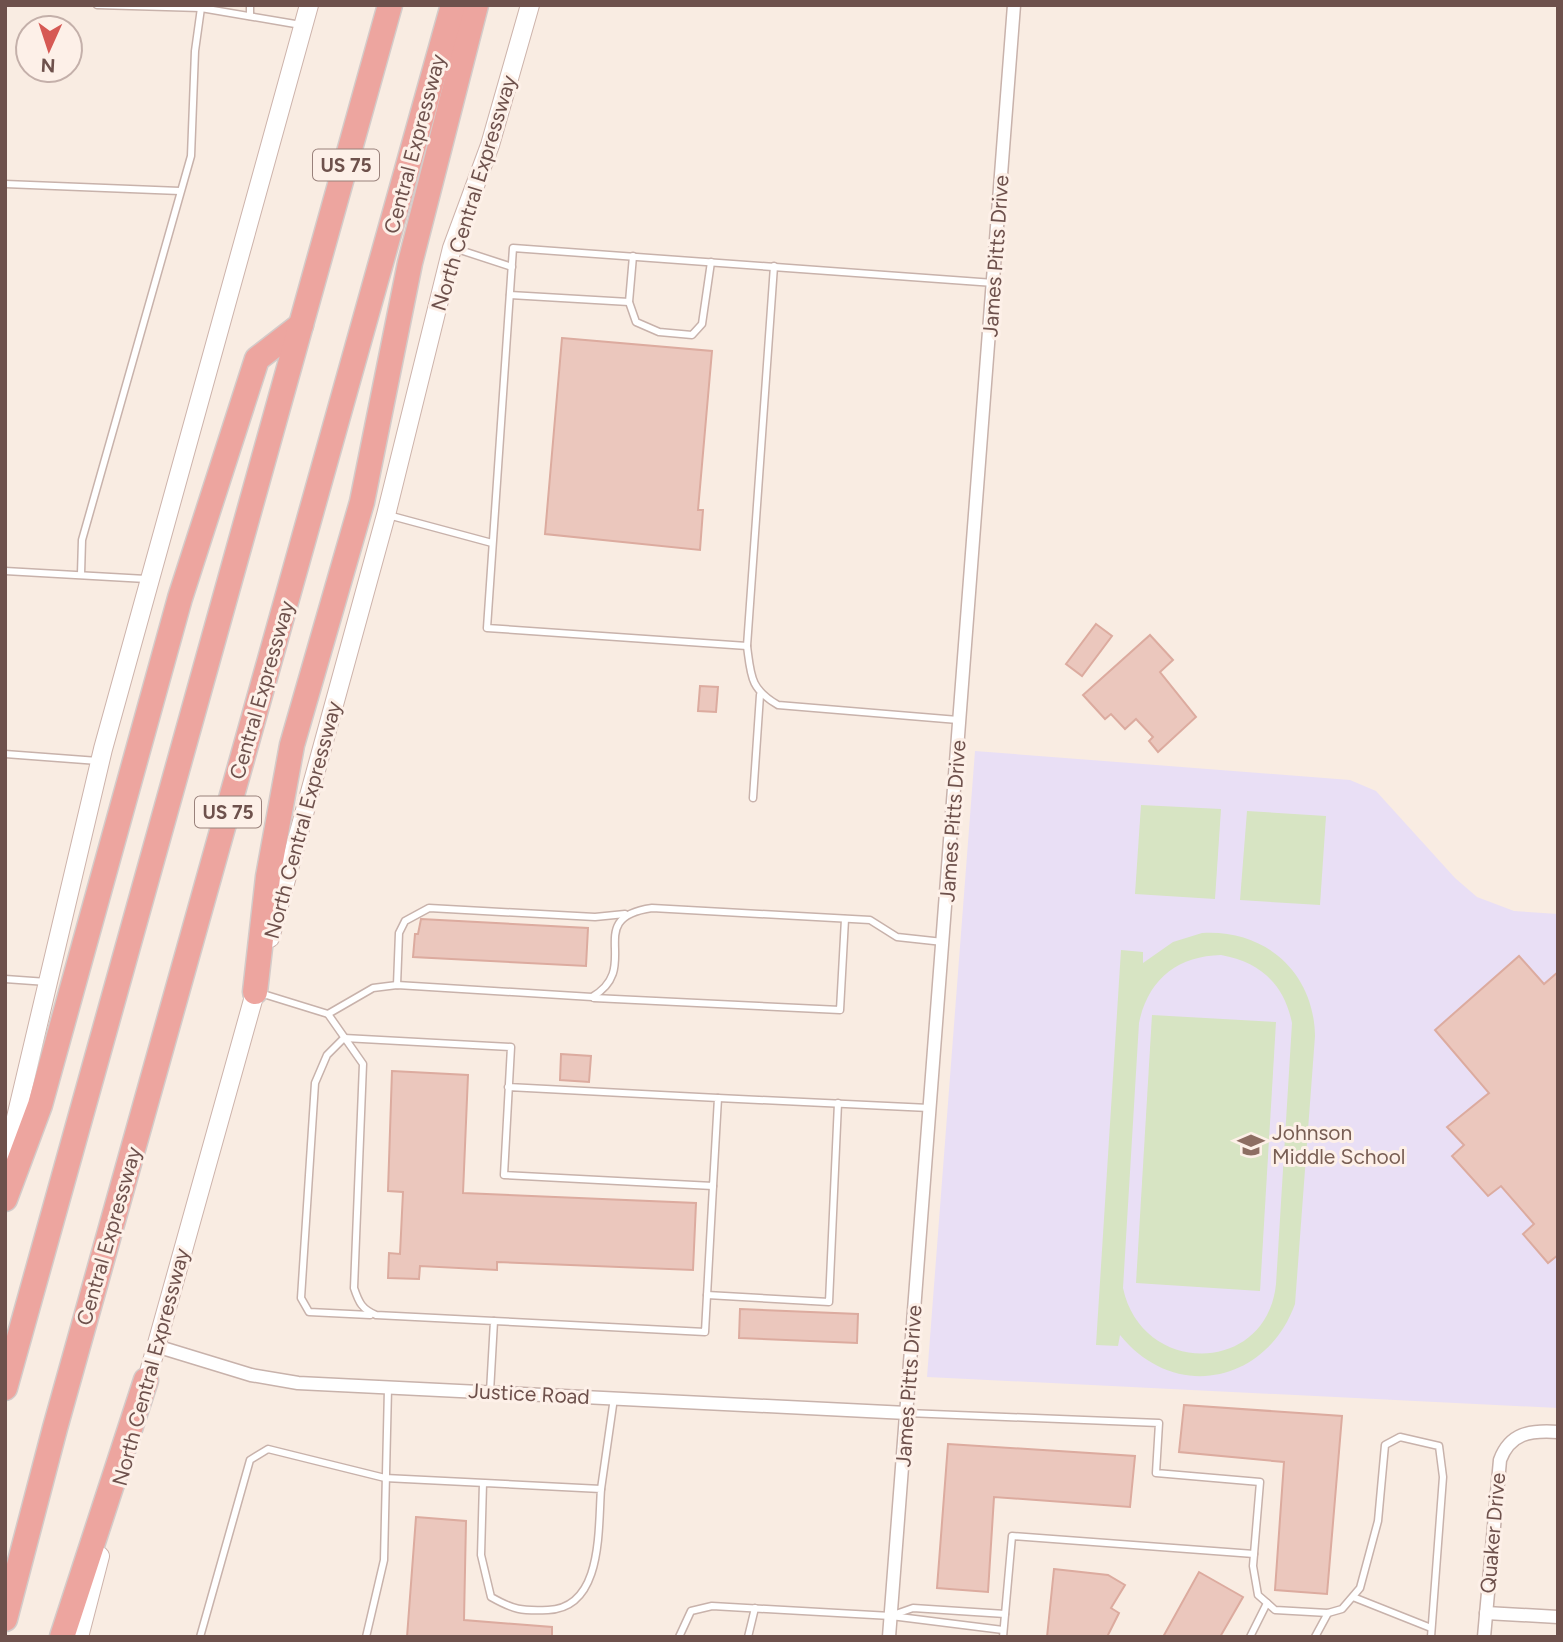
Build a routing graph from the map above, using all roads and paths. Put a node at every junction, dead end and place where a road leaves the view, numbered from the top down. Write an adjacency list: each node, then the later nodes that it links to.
1 (97, 5): 10 (lane)
2 (250, 5): 11 (lane)
3 (309, 5): 12 (main road)
4 (390, 5): 24 (highway, US 75)
5 (453, 5): 77 (highway, Central Expressway / US 75)
6 (476, 5): 42 (highway)
7 (519, 5): 13 (main road)
8 (530, 5): 13 (main road, North Central Expressway)
9 (1014, 5): 21 (street, James Pitts Drive)
10 (206, 8): 11 (lane); 15 (lane)
11 (250, 16): 12 (lane)
12 (303, 25): 29 (main road)
13 (515, 61): 16 (main road, North Central Expressway)
14 (5, 184): 15 (lane)
15 (180, 191): 28 (lane)
16 (452, 248): 20 (lane); 25 (main road, North Central Expressway)
17 (633, 256): 18 (lane); 20 (lane); 23 (lane)
18 (711, 261): 19 (lane); 23 (lane)
19 (774, 266): 21 (lane); 30 (lane)
20 (512, 267): 22 (lane)
21 (994, 283): 32 (street, James Pitts Drive)
22 (510, 295): 23 (lane); 26 (lane)
23 (629, 302)
24 (301, 325): 53 (highway); 59 (highway, US 75)
25 (386, 515): 26 (lane); 42 (main road, North Central Expressway)
26 (492, 543): 30 (lane)
27 (5, 571): 28 (lane)
28 (81, 574): 29 (lane)
29 (149, 579): 34 (main road)
30 (747, 646): 31 (lane)
31 (760, 695): 32 (lane); 35 (lane)
32 (960, 720): 38 (street, James Pitts Drive)
33 (5, 754): 34 (lane)
34 (100, 761): 40 (main road)
35 (753, 798)
36 (627, 914): 37 (lane); 41 (lane); 43 (lane)
37 (845, 919): 38 (lane); 43 (lane)
38 (943, 942): 49 (street, James Pitts Drive)
39 (5, 979): 40 (lane)
40 (49, 983): 50 (main road)
41 (397, 985): 43 (lane); 44 (lane)
42 (255, 992): 44 (lane); 57 (main road, North Central Expressway)
43 (592, 998)
44 (328, 1014): 45 (lane)
45 (344, 1038): 46 (lane); 55 (lane); 55 (lane)
46 (508, 1087): 47 (lane); 52 (lane)
47 (718, 1098): 48 (lane); 52 (lane)
48 (838, 1104): 49 (lane); 54 (lane)
49 (930, 1108): 63 (street, James Pitts Drive)
50 (10, 1124): 51 (main road)
51 (5, 1164)
52 (713, 1186): 54 (lane)
53 (5, 1199)
54 (707, 1295): 56 (lane)
55 (376, 1315): 56 (lane)
56 (494, 1321): 61 (lane)
57 (156, 1346): 58 (main road, North Central Expressway); 60 (street, Justice Road)
58 (146, 1380): 80 (highway); 81 (main road, North Central Expressway)
59 (5, 1388)
60 (388, 1388): 61 (street, Justice Road); 65 (lane)
61 (490, 1392): 62 (street, Justice Road)
62 (614, 1398): 63 (street, Justice Road); 67 (lane)
63 (907, 1413): 68 (lane); 75 (street, James Pitts Drive)
64 (1558, 1432): 73 (street, Quaker Drive)
65 (385, 1478): 66 (lane); 82 (lane); 83 (lane)
66 (483, 1483): 67 (lane); 67 (lane)
67 (601, 1489)
68 (1254, 1554): 70 (lane); 74 (lane)
69 (1353, 1597): 72 (lane); 78 (lane); 78 (lane)
70 (1267, 1603): 72 (lane); 87 (lane)
71 (755, 1608): 75 (lane); 84 (lane); 85 (lane)
72 (1328, 1613): 88 (lane)
73 (1486, 1613): 76 (street); 90 (street, Quaker Drive)
74 (1005, 1614): 75 (lane); 79 (lane)
75 (891, 1616): 79 (lane); 86 (street, James Pitts Drive)
76 (1558, 1617)
77 (5, 1619)
78 (1431, 1628): 89 (lane)
79 (1003, 1634)
80 (62, 1637)
81 (79, 1637)
82 (200, 1637)
83 (366, 1637)
84 (679, 1637)
85 (748, 1637)
86 (889, 1637)
87 (1250, 1637)
88 (1315, 1637)
89 (1431, 1637)
90 (1485, 1637)

